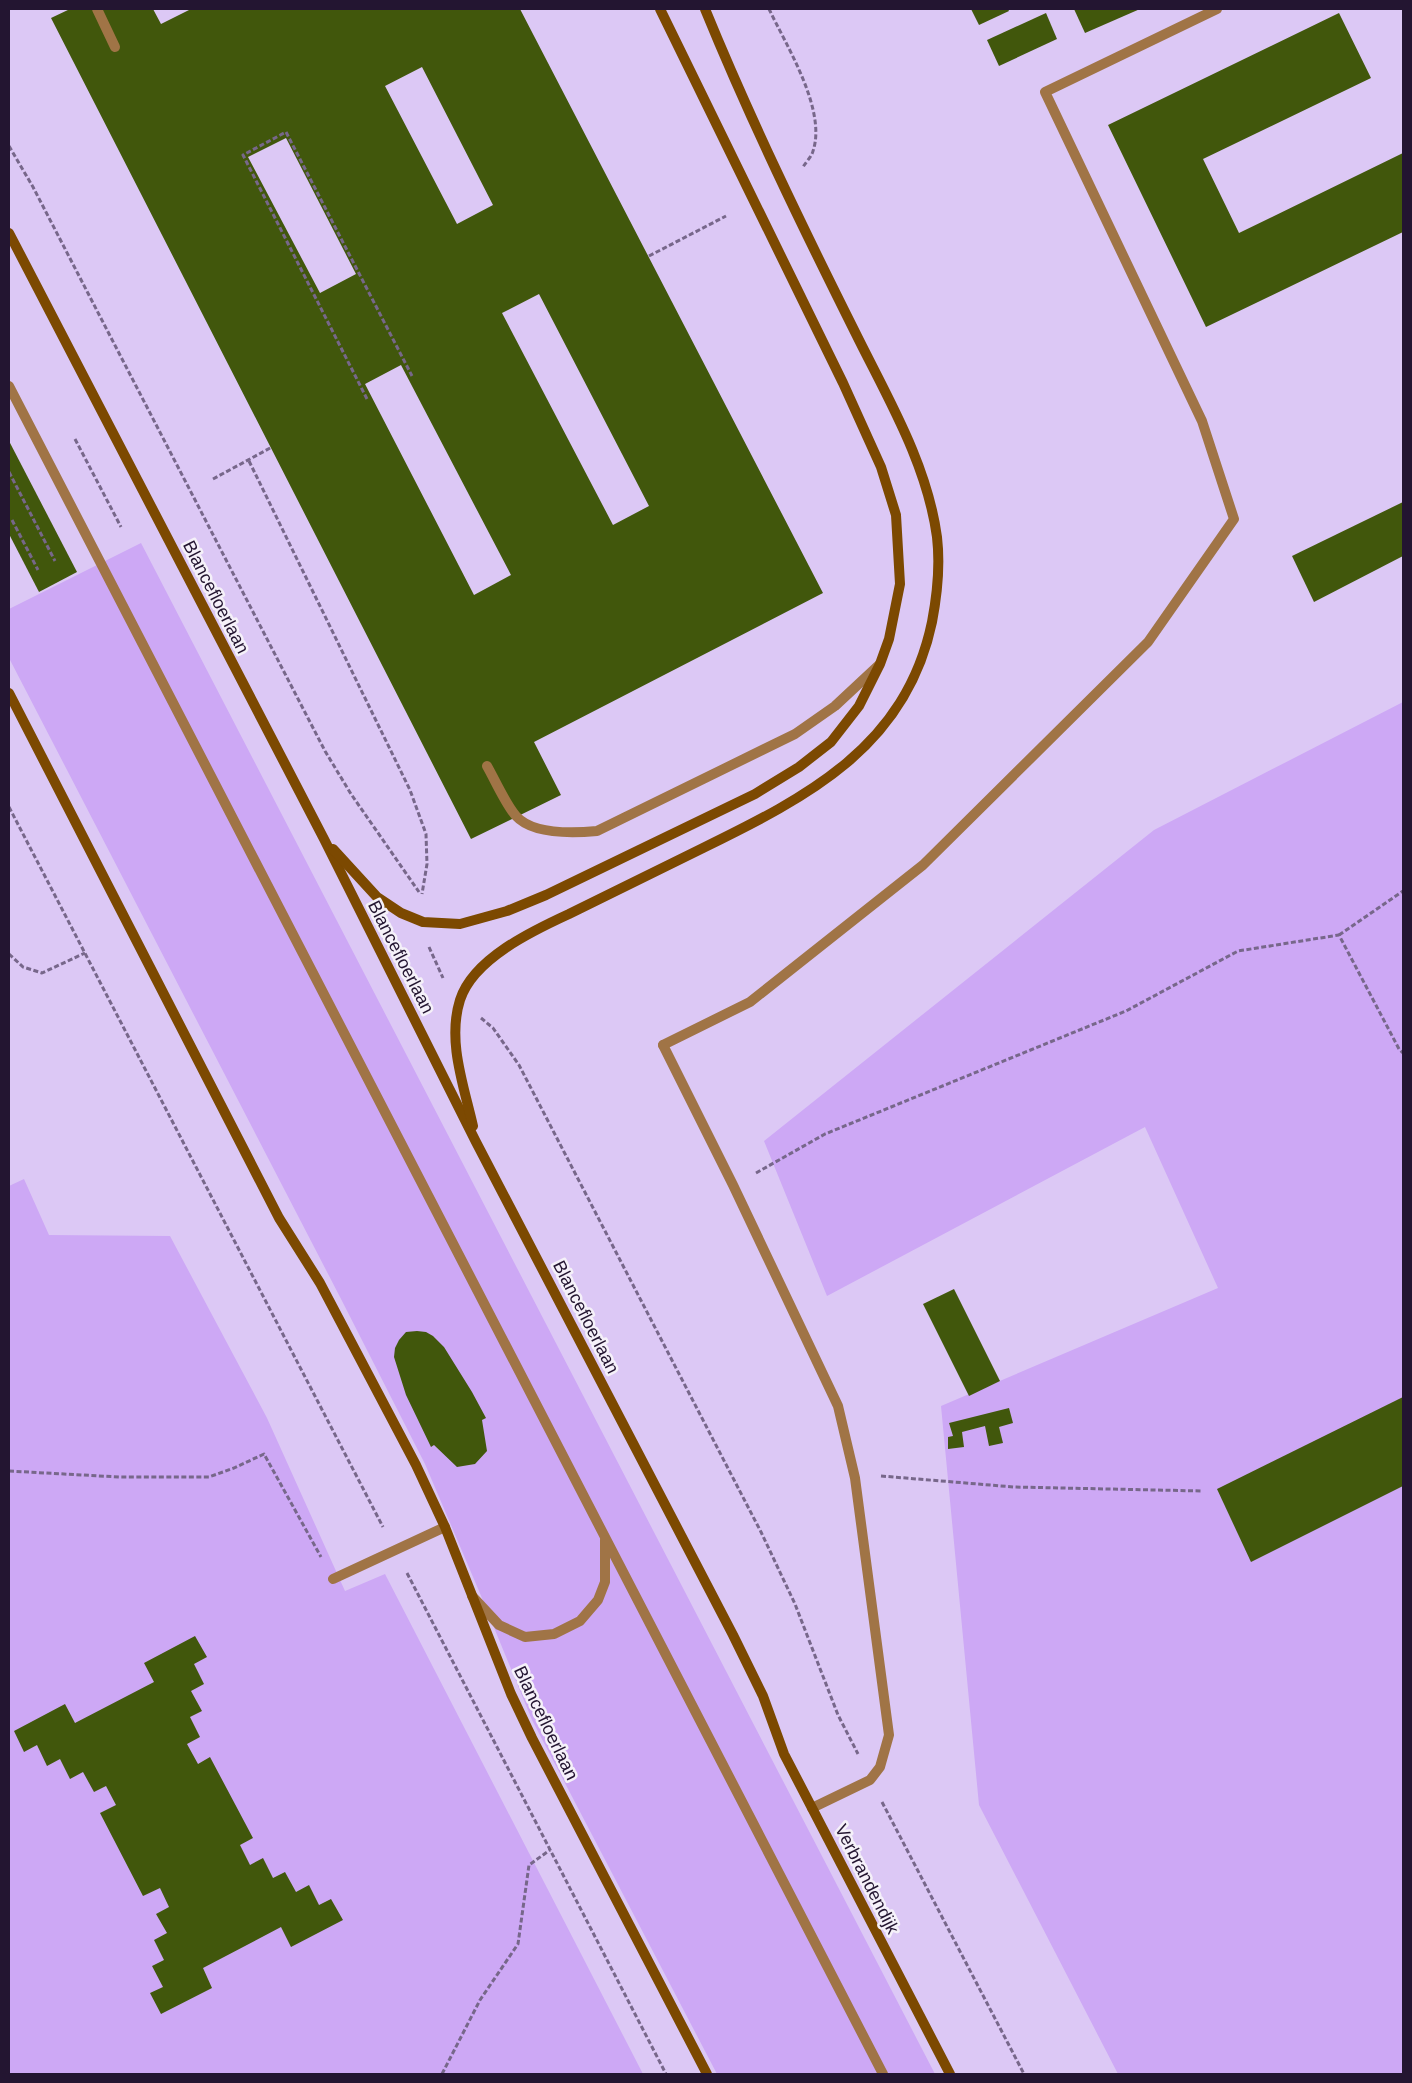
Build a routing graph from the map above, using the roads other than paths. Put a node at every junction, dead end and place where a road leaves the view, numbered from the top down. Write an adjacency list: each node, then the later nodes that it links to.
1 (97, 9): 5 (street)
2 (660, 9): 8 (main road)
3 (705, 9): 12 (main road)
4 (1217, 9): 18 (street)
5 (115, 48)
6 (9, 233): 11 (main road, Blancefloerlaan)
7 (9, 386): 14 (street)
8 (880, 664): 10 (street); 11 (main road)
9 (9, 695): 13 (main road, Blancefloerlaan)
10 (488, 766)
11 (324, 839): 12 (main road, Blancefloerlaan)
12 (476, 1142): 17 (main road, Blancefloerlaan)
13 (445, 1527): 15 (street); 16 (main road, Blancefloerlaan)
14 (605, 1536): 16 (street); 20 (street)
15 (333, 1579)
16 (472, 1596): 19 (main road, Blancefloerlaan)
17 (763, 1696): 18 (main road, Verbrandendijk)
18 (812, 1808): 21 (main road, Verbrandendijk)
19 (707, 2074)
20 (883, 2074)
21 (950, 2074)

